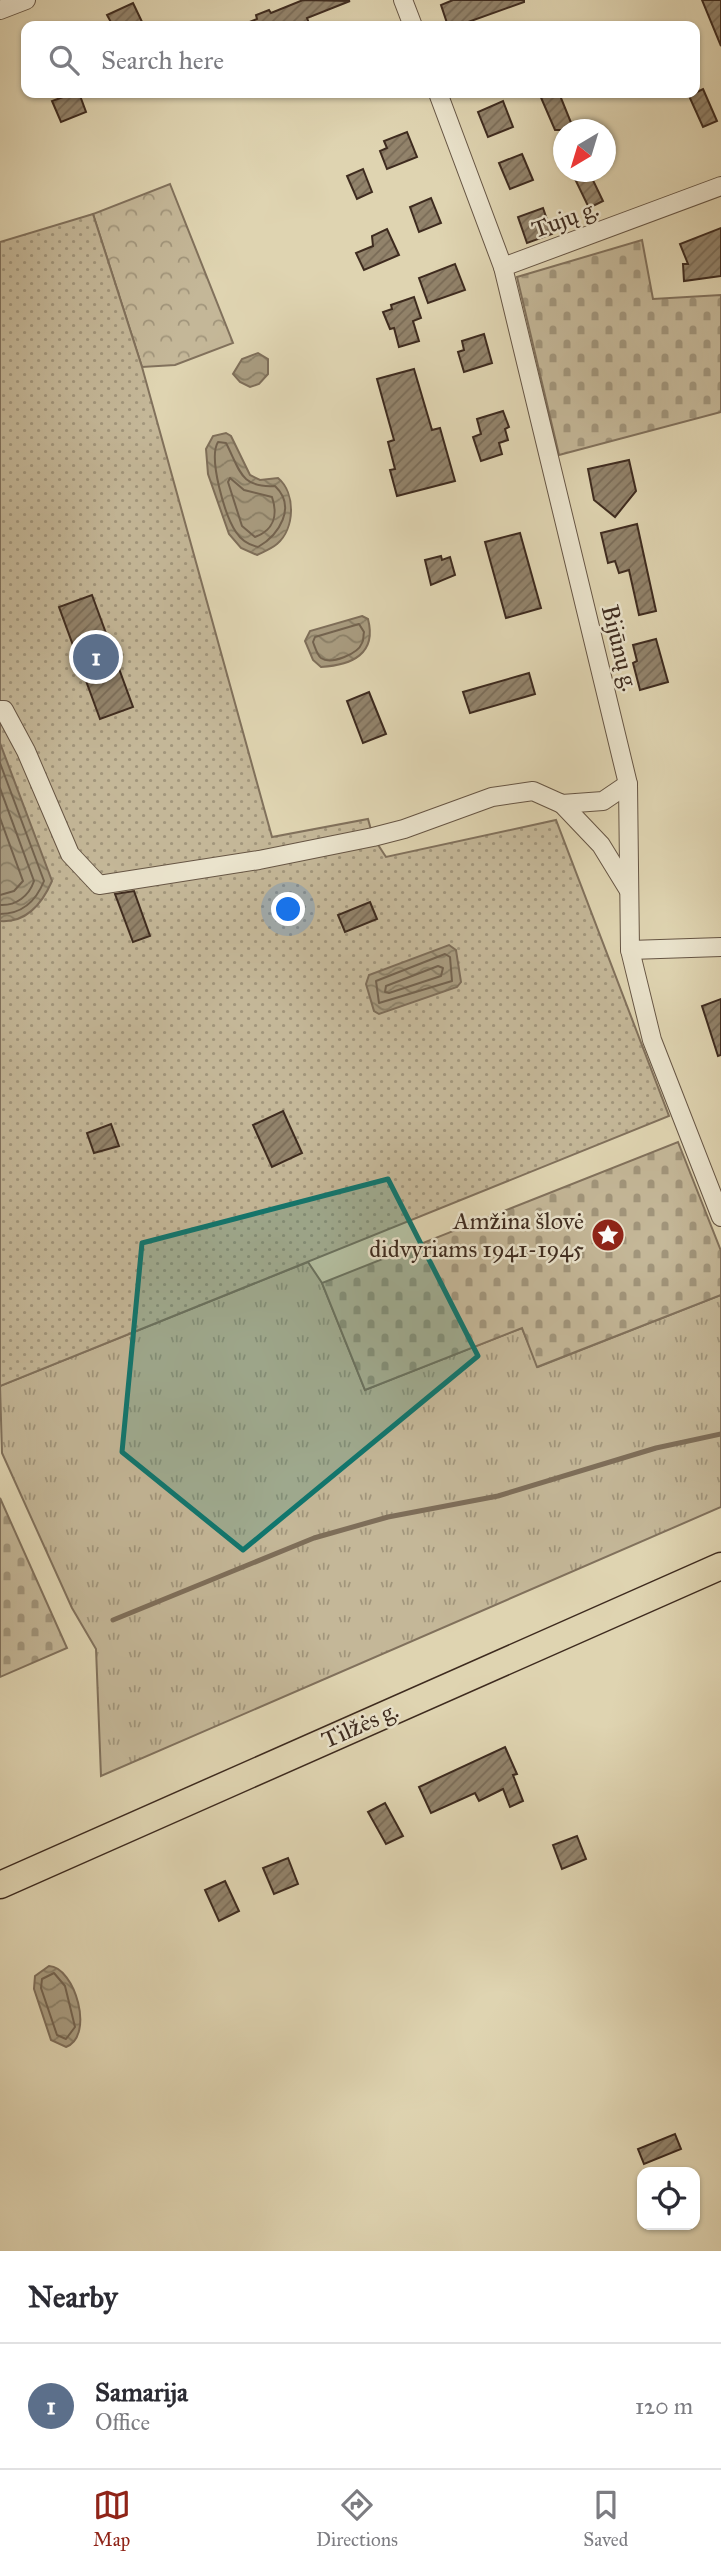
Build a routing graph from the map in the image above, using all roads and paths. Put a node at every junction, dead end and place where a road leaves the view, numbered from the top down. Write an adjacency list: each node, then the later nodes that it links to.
1 (26, 0): 3 (street)
2 (403, 0): 4 (street)
3 (0, 10)
4 (411, 21)
5 (440, 98): 7 (street, Bijūnų g.)
6 (721, 187): 7 (street, Tujų g.)
7 (503, 267): 9 (street, Bijūnų g.)
8 (0, 710): 10 (street)
9 (628, 785): 10 (street); 11 (street, Bijūnų g.)
10 (562, 804): 11 (street)
11 (628, 889): 13 (street, Bijūnų g.)
12 (721, 947): 13 (street)
13 (630, 950): 14 (street, Bijūnų g.)
14 (721, 1217)
15 (721, 1566): 16 (highway, Tilžės g.)
16 (0, 1885)

